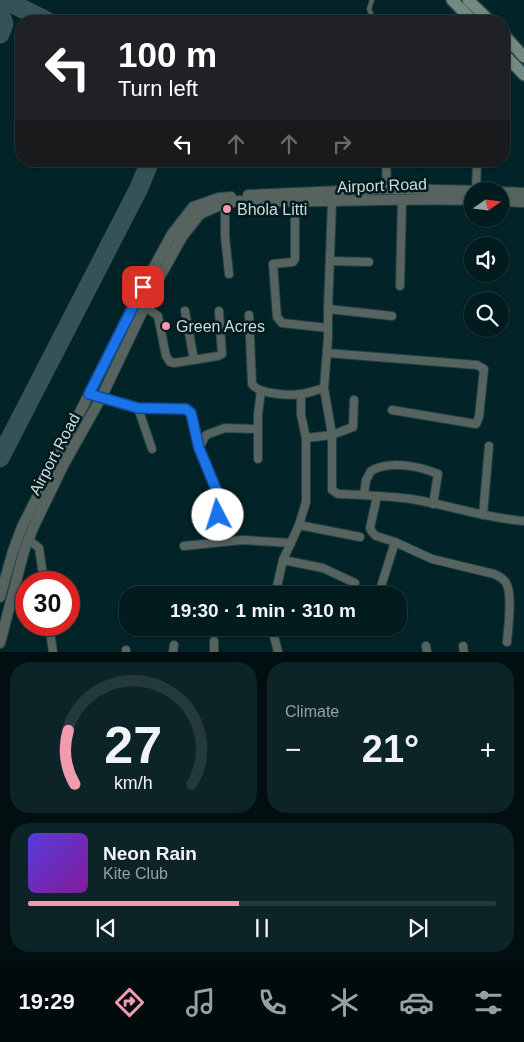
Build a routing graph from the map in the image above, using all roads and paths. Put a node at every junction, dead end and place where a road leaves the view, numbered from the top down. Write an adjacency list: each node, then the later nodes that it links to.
1 (372, 0): 4 (lane)
2 (452, 0): 5 (main road)
3 (468, 0): 6 (main road)
4 (372, 15)
5 (466, 15)
6 (484, 15)
7 (510, 42): 8 (main road)
8 (524, 57)
9 (510, 60): 10 (main road)
10 (524, 75)
11 (386, 167): 14 (street)
12 (477, 167): 13 (street)
13 (476, 182)
14 (387, 189): 15 (street, Airport Road); 40 (street, Airport Road)
15 (464, 191)
16 (509, 192): 17 (street)
17 (524, 193)
18 (402, 199): 19 (street, Airport Road); 22 (street, Airport Road); 28 (street)
19 (464, 200)
20 (509, 201): 23 (street)
21 (295, 202): 22 (street, Airport Road); 24 (street, Airport Road); 35 (street)
22 (332, 202): 25 (street)
23 (524, 202)
24 (225, 203): 27 (street); 29 (street, Airport Road)
25 (330, 261): 26 (street); 30 (street)
26 (369, 262)
27 (229, 274)
28 (400, 286)
29 (144, 306): 37 (street); 42 (street, Airport Road)
30 (328, 309): 34 (street); 35 (street)
31 (185, 311): 37 (street)
32 (218, 311): 37 (street)
33 (249, 315): 39 (street)
34 (392, 316)
35 (328, 328): 36 (street)
36 (327, 353): 38 (street); 45 (street)
37 (194, 360)
38 (324, 388): 41 (street); 47 (street)
39 (261, 391): 41 (street); 46 (street)
40 (89, 394): 42 (street); 70 (street, Airport Road)
41 (301, 394): 48 (street)
42 (101, 398): 44 (street); 60 (street, Airport Road)
43 (354, 400): 47 (street)
44 (138, 408): 50 (street); 51 (street)
45 (392, 410)
46 (258, 429): 50 (street); 52 (street)
47 (332, 435): 48 (street); 53 (street)
48 (306, 438): 58 (street)
49 (489, 446): 56 (street)
50 (199, 448): 61 (street)
51 (152, 449)
52 (258, 459)
53 (364, 495): 54 (street); 55 (street)
54 (377, 496): 55 (street); 62 (street)
55 (433, 504): 56 (street)
56 (483, 515): 57 (street)
57 (524, 521)
58 (299, 525): 59 (street); 63 (street)
59 (360, 536)
60 (28, 539): 66 (street); 75 (street, Airport Road)
61 (222, 542): 63 (street); 64 (street)
62 (395, 542): 69 (street); 74 (street)
63 (291, 543): 65 (street)
64 (184, 546)
65 (283, 560): 67 (street); 68 (street)
66 (42, 571)
67 (354, 583)
68 (277, 586)
69 (381, 586)
70 (0, 597)
71 (51, 636): 76 (street)
72 (274, 636): 78 (street)
73 (214, 641): 77 (street)
74 (507, 642)
75 (0, 643)
76 (53, 652)
77 (214, 652)
78 (278, 652)

